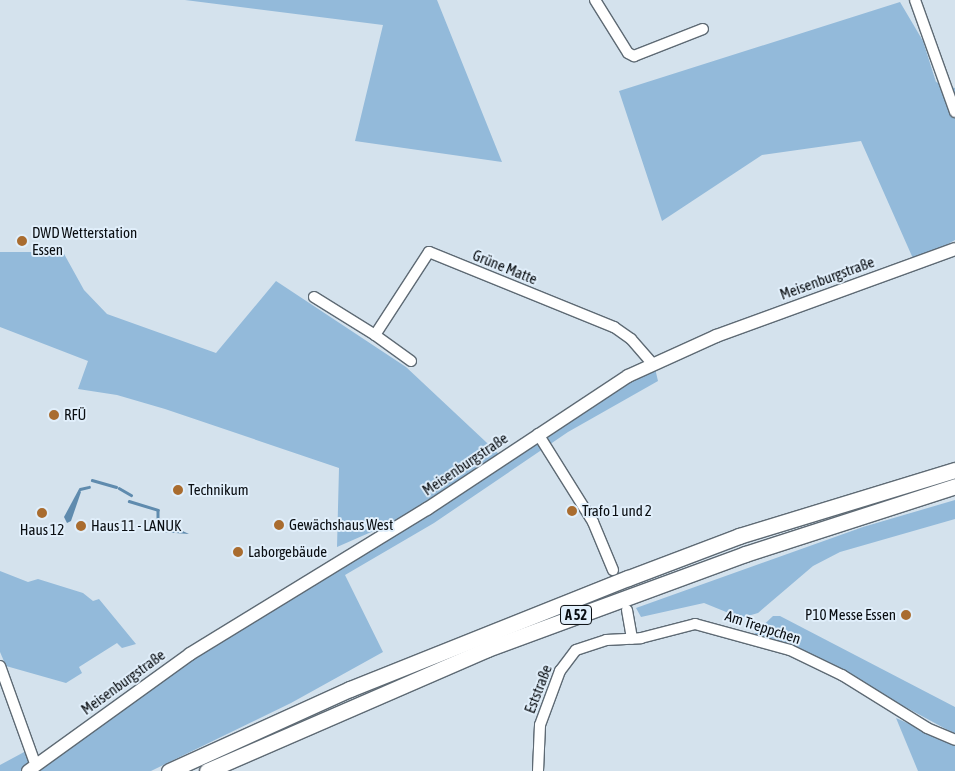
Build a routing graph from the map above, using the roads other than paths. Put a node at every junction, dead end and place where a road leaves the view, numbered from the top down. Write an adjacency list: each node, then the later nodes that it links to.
1 (595, 0): 3 (street)
2 (915, 0): 4 (street)
3 (703, 29)
4 (955, 112)
5 (955, 249): 9 (main road, Meisenburgstraße)
6 (314, 297): 7 (street)
7 (375, 335): 8 (street); 9 (street, Grüne Matte)
8 (411, 361)
9 (652, 363): 10 (main road, Meisenburgstraße)
10 (538, 434): 13 (street); 18 (main road, Meisenburgstraße)
11 (955, 470): 19 (highway, A 52)
12 (955, 486): 20 (highway, A 52)
13 (613, 570)
14 (627, 610): 15 (street)
15 (632, 639): 17 (street, Am Treppchen); 21 (street, Eststraße)
16 (0, 666): 18 (street)
17 (955, 740)
18 (32, 769)
19 (169, 771)
20 (207, 771)
21 (538, 771)

